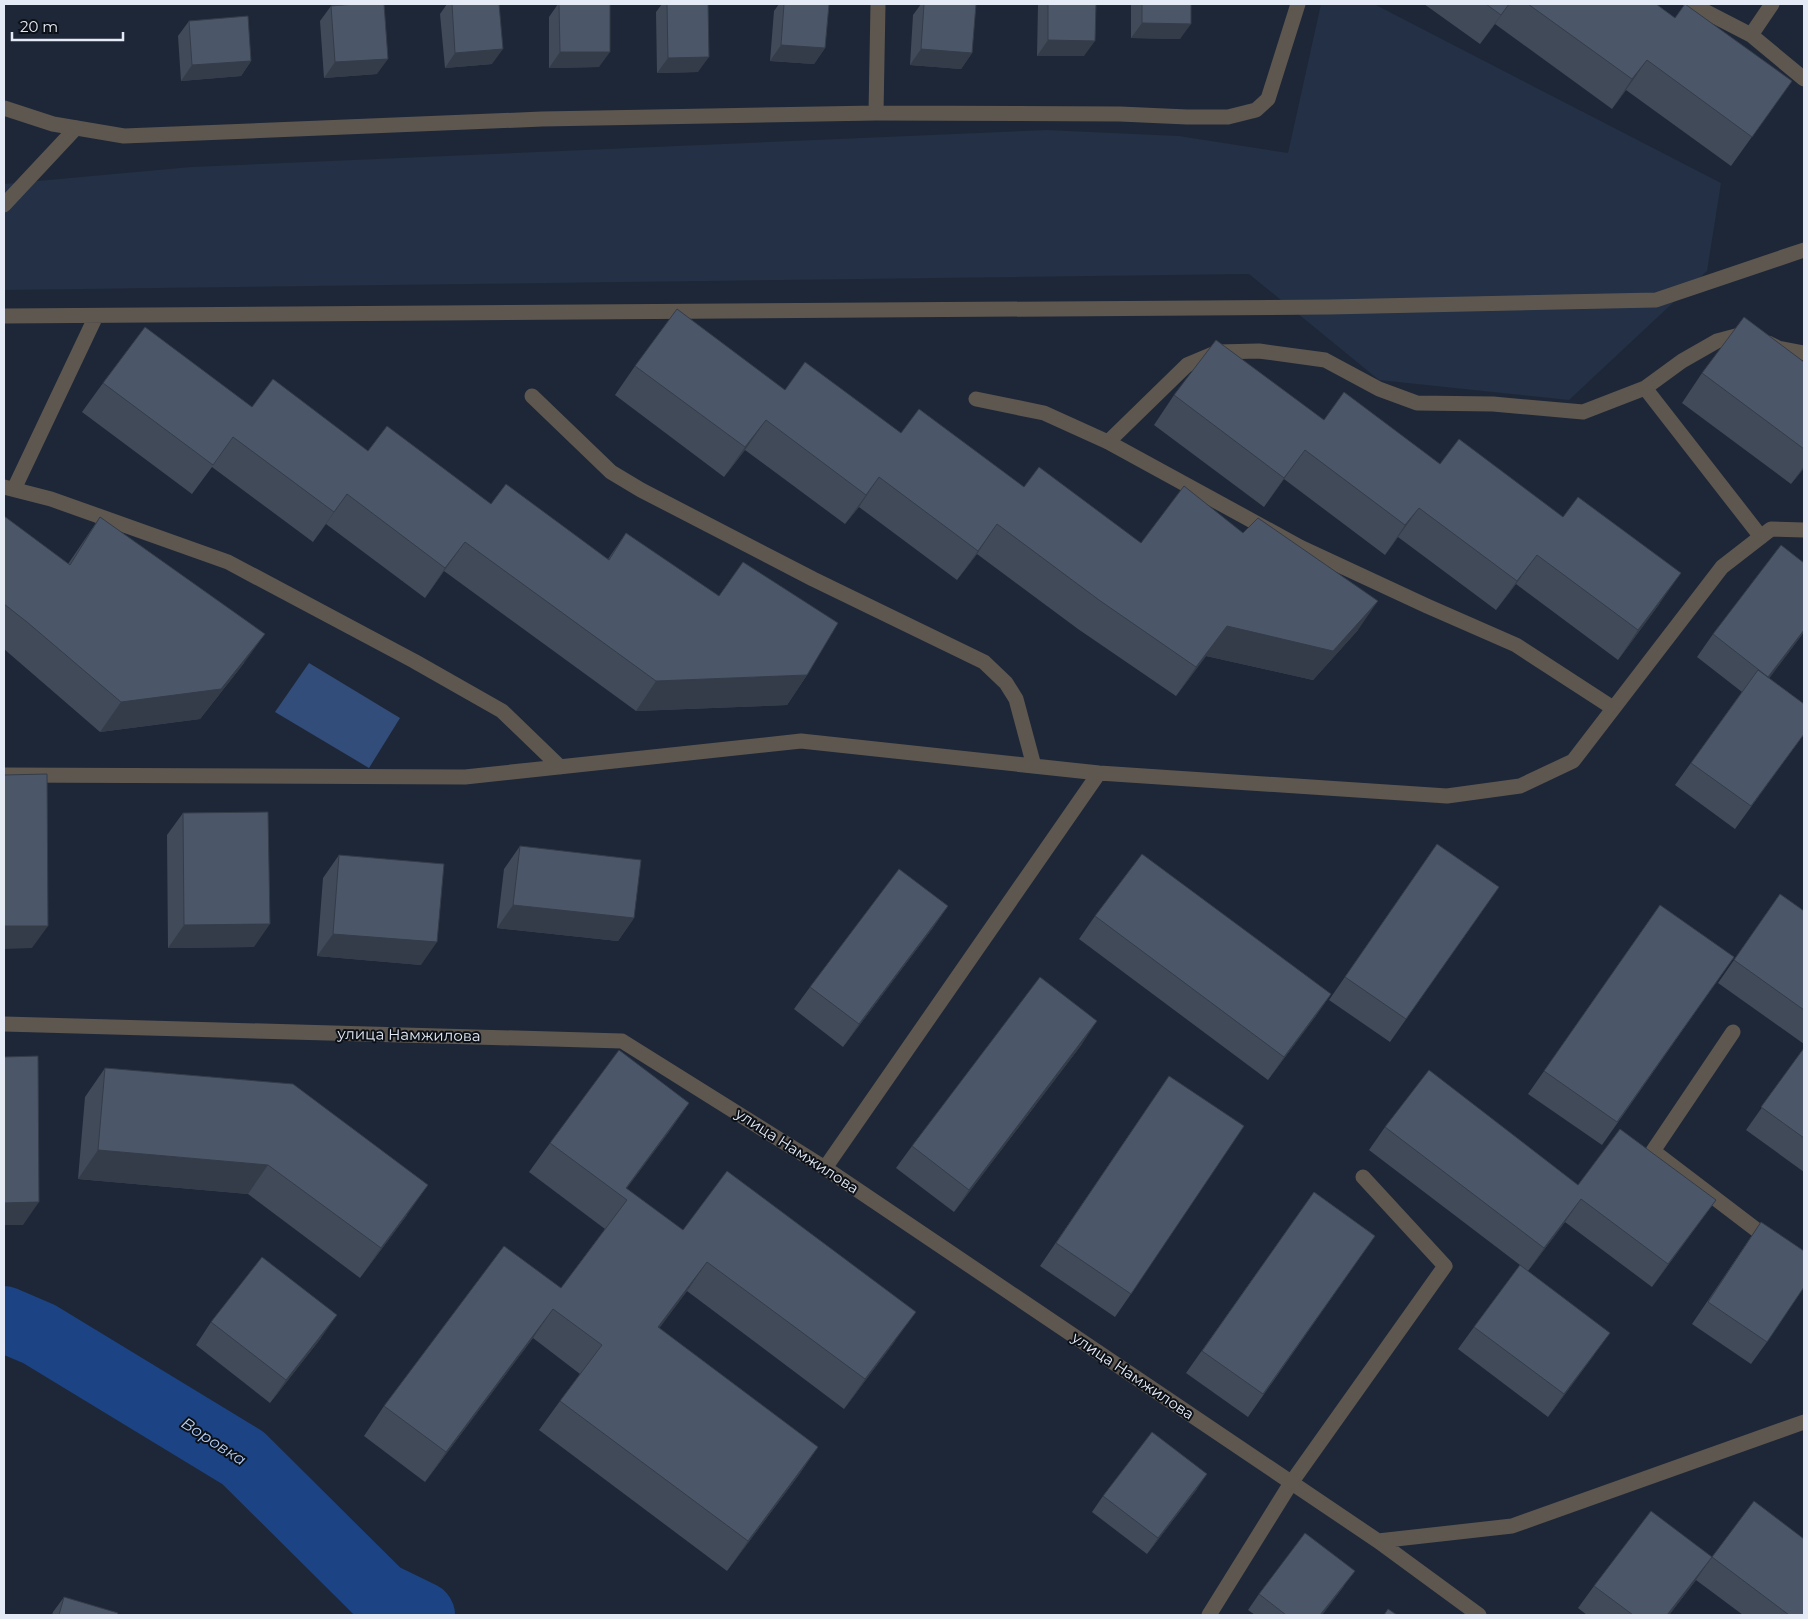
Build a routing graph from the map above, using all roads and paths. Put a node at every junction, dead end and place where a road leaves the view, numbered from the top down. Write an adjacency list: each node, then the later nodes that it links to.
1 (878, 4): 8 (street)
2 (1298, 4): 8 (street)
3 (1691, 4): 5 (street)
4 (1772, 4): 5 (street)
5 (1751, 35): 6 (street)
6 (1804, 79)
7 (4, 108): 9 (street)
8 (876, 113): 9 (street)
9 (76, 128): 10 (street)
10 (4, 205)
11 (1804, 250): 13 (street)
12 (4, 316): 13 (street)
13 (96, 316): 19 (street)
14 (1804, 353): 15 (street)
15 (1645, 388): 18 (street); 21 (street)
16 (532, 396): 24 (street)
17 (976, 399): 18 (street)
18 (1108, 442): 22 (street)
19 (9, 488): 23 (street)
20 (1804, 530): 21 (street)
21 (1761, 538): 22 (street)
22 (1613, 708): 25 (street)
23 (560, 766): 24 (street); 26 (street)
24 (1034, 766): 25 (street)
25 (1099, 773): 29 (street)
26 (4, 775)
27 (4, 1024): 29 (street, улица Намжилова)
28 (1733, 1032): 31 (street)
29 (825, 1168): 33 (street, улица Намжилова)
30 (1363, 1177): 33 (street)
31 (1804, 1266)
32 (1804, 1422): 34 (street)
33 (1291, 1482): 34 (street, улица Намжилова); 35 (street)
34 (1378, 1541): 36 (street, улица Намжилова)
35 (1209, 1615)
36 (1479, 1615)

